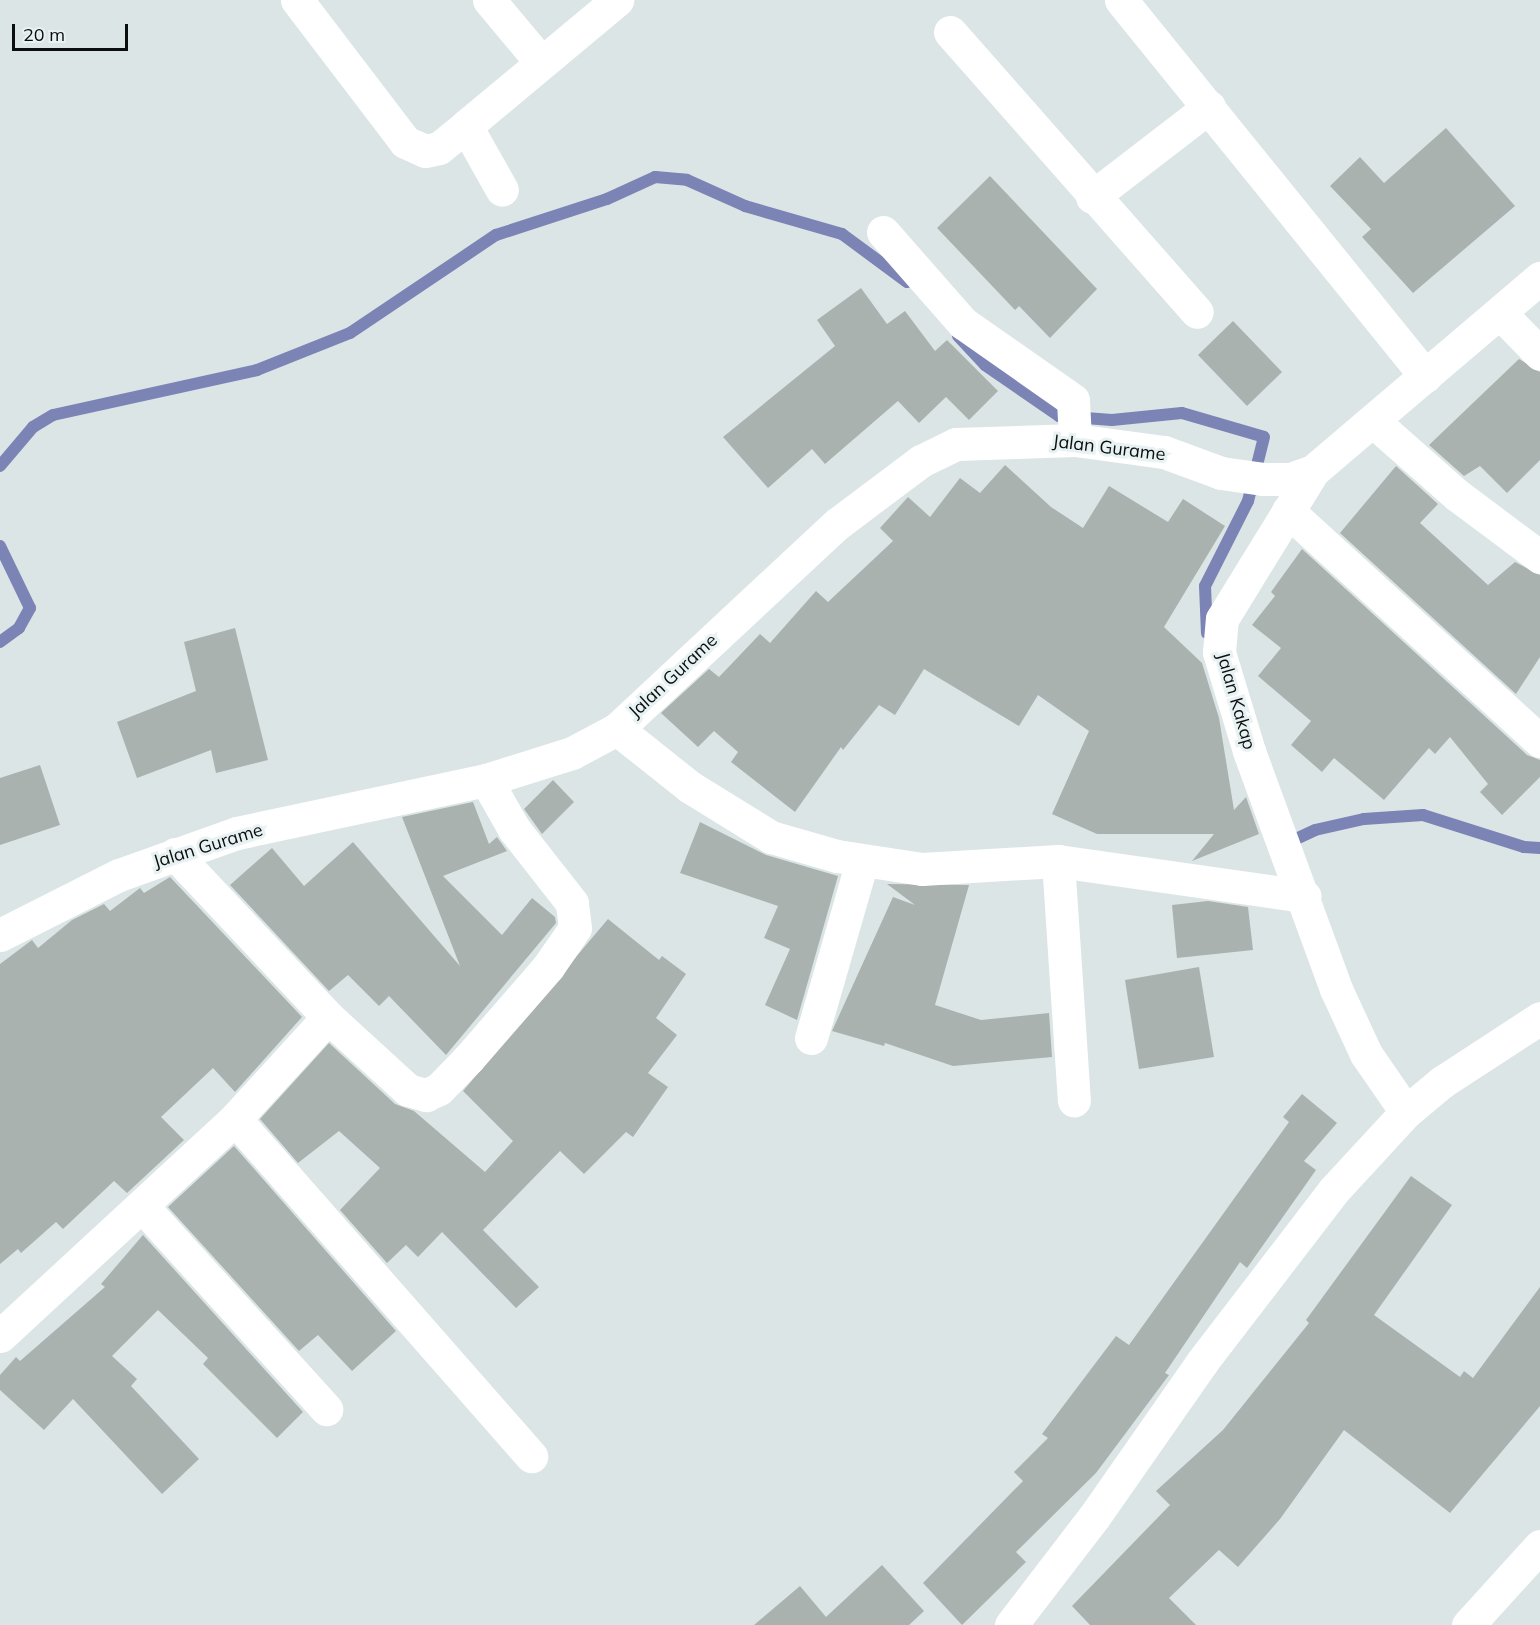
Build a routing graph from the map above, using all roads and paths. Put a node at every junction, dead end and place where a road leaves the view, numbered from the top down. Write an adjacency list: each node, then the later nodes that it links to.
1 (297, 0): 8 (street)
2 (489, 0): 6 (street)
3 (617, 0): 6 (street)
4 (1121, 0): 7 (street)
5 (950, 32): 10 (street)
6 (540, 62): 8 (street)
7 (1209, 107): 10 (street); 16 (street)
8 (466, 126): 9 (street)
9 (502, 190)
10 (1092, 197): 13 (street)
11 (883, 232): 18 (street)
12 (1540, 278): 14 (street, Jalan Kakap)
13 (1197, 312)
14 (1500, 313): 15 (street); 16 (street, Jalan Kakap)
15 (1540, 354)
16 (1426, 376): 17 (street, Jalan Kakap)
17 (1373, 421): 19 (street, Jalan Kakap); 21 (street)
18 (1075, 423): 19 (street, Jalan Gurame); 22 (street, Jalan Gurame)
19 (1313, 471): 20 (street, Jalan Kakap)
20 (1288, 511): 23 (street); 28 (street, Jalan Kakap)
21 (1540, 557)
22 (617, 729): 24 (street, Jalan Gurame); 26 (street)
23 (1540, 741)
24 (486, 780): 25 (street, Jalan Gurame); 30 (street)
25 (175, 854): 29 (street, Jalan Gurame); 30 (street)
26 (862, 861): 27 (street); 32 (street)
27 (1058, 861): 28 (street); 33 (street)
28 (1305, 896): 34 (street, Jalan Kakap)
29 (0, 935)
30 (328, 1017): 35 (street)
31 (1540, 1018): 34 (street)
32 (811, 1038)
33 (1074, 1100)
34 (1406, 1112): 41 (street)
35 (235, 1119): 36 (street); 39 (street)
36 (142, 1207): 37 (street); 38 (street)
37 (0, 1336)
38 (326, 1409)
39 (531, 1456)
40 (1540, 1546): 42 (street)
41 (1011, 1625)
42 (1468, 1625)

